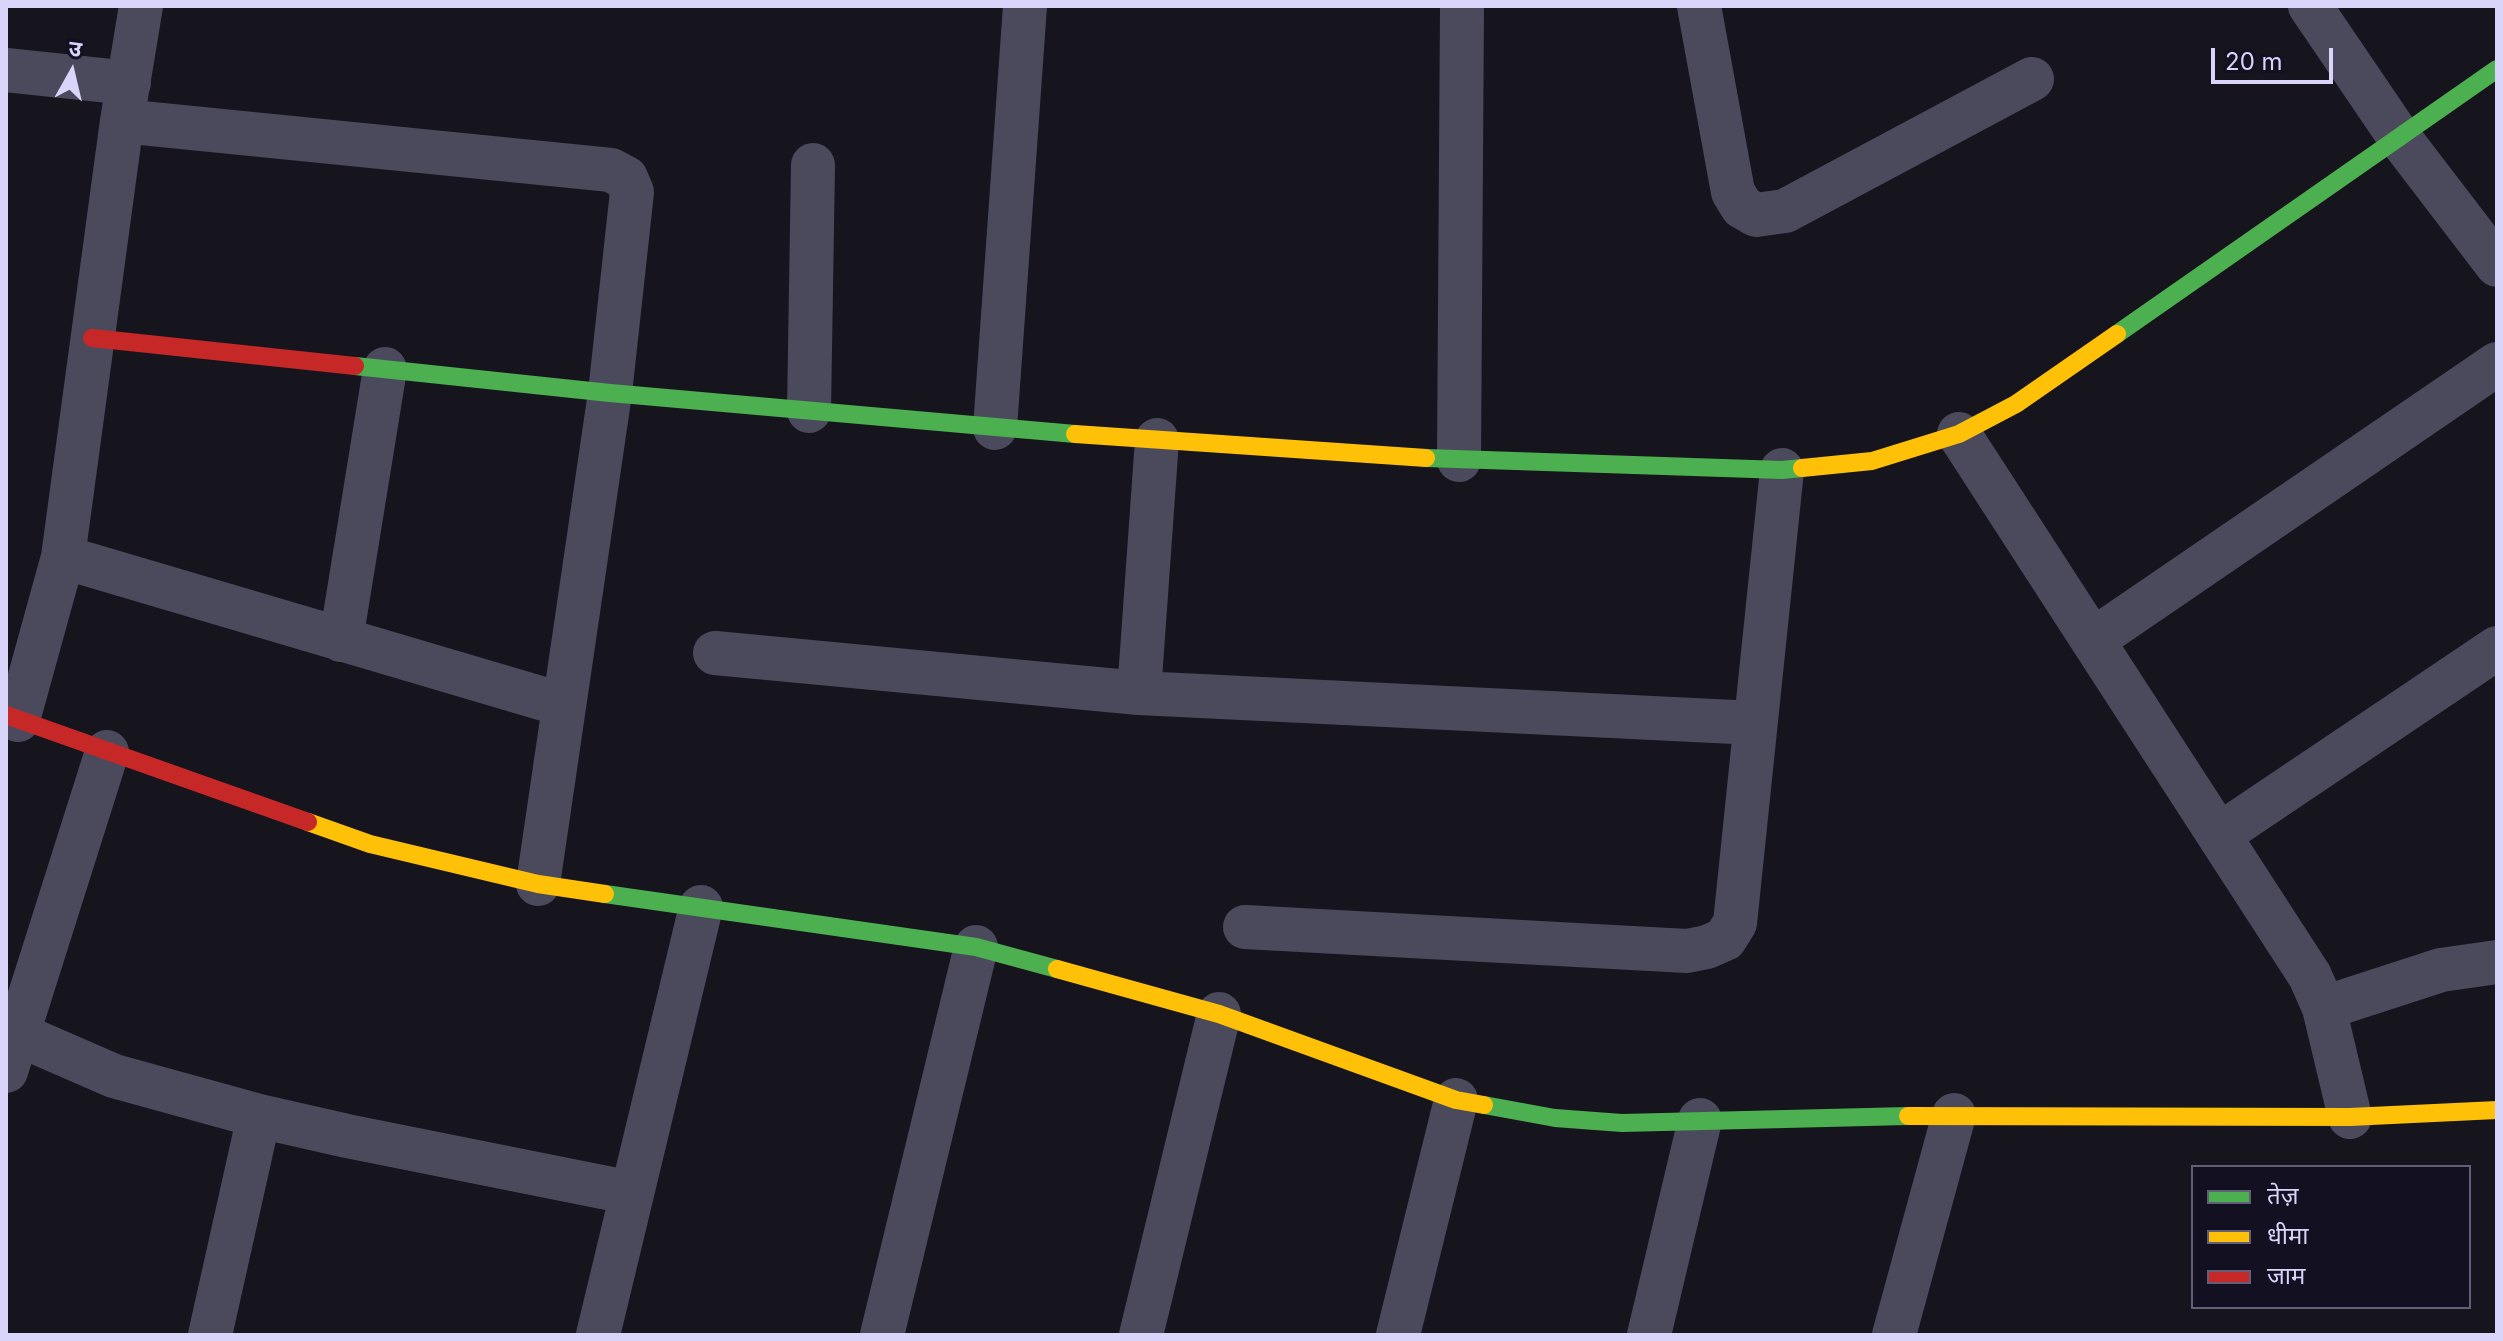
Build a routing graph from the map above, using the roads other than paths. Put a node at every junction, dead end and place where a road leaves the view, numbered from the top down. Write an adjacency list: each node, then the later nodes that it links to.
1 (141, 6): 9 (street)
2 (1025, 6): 18 (street)
3 (1462, 6): 21 (street)
4 (1699, 6): 8 (street)
5 (2310, 6): 10 (street)
6 (2497, 69): 10 (street)
7 (6, 70): 9 (street)
8 (2032, 79)
9 (126, 102): 13 (street); 16 (street)
10 (2399, 137): 12 (street); 19 (street)
11 (813, 165): 17 (street)
12 (2497, 265)
13 (92, 338): 15 (street); 23 (street)
14 (2497, 364): 25 (street)
15 (385, 369): 16 (street); 24 (street)
16 (610, 393): 17 (street); 29 (street)
17 (809, 411): 18 (street)
18 (995, 428): 20 (street)
19 (1959, 434): 22 (street); 25 (street)
20 (1157, 440): 21 (street); 28 (street)
21 (1459, 460): 22 (street)
22 (1782, 470): 31 (street)
23 (63, 557): 24 (street); 30 (street)
24 (341, 640): 29 (street)
25 (2093, 640): 33 (street)
26 (2497, 648): 33 (street)
27 (715, 653): 28 (street)
28 (1139, 693): 31 (street)
29 (564, 705): 34 (street)
30 (12, 718): 32 (street)
31 (1755, 723): 36 (street)
32 (107, 752): 34 (street); 41 (street)
33 (2219, 835): 39 (street)
34 (538, 884): 35 (street)
35 (701, 907): 37 (street); 48 (street)
36 (1245, 927)
37 (976, 947): 40 (street); 51 (street)
38 (2497, 962): 39 (street)
39 (2324, 1008): 46 (street)
40 (1219, 1014): 42 (street); 52 (street)
41 (10, 1044): 45 (street)
42 (1456, 1100): 47 (street); 53 (street)
43 (2497, 1110): 46 (street)
44 (1954, 1115): 46 (street); 47 (street); 55 (street)
45 (259, 1116): 48 (street); 49 (street)
46 (2350, 1117)
47 (1700, 1120): 54 (street)
48 (632, 1193): 50 (street)
49 (210, 1335)
50 (598, 1335)
51 (882, 1335)
52 (1141, 1335)
53 (1398, 1335)
54 (1649, 1335)
55 (1894, 1335)

